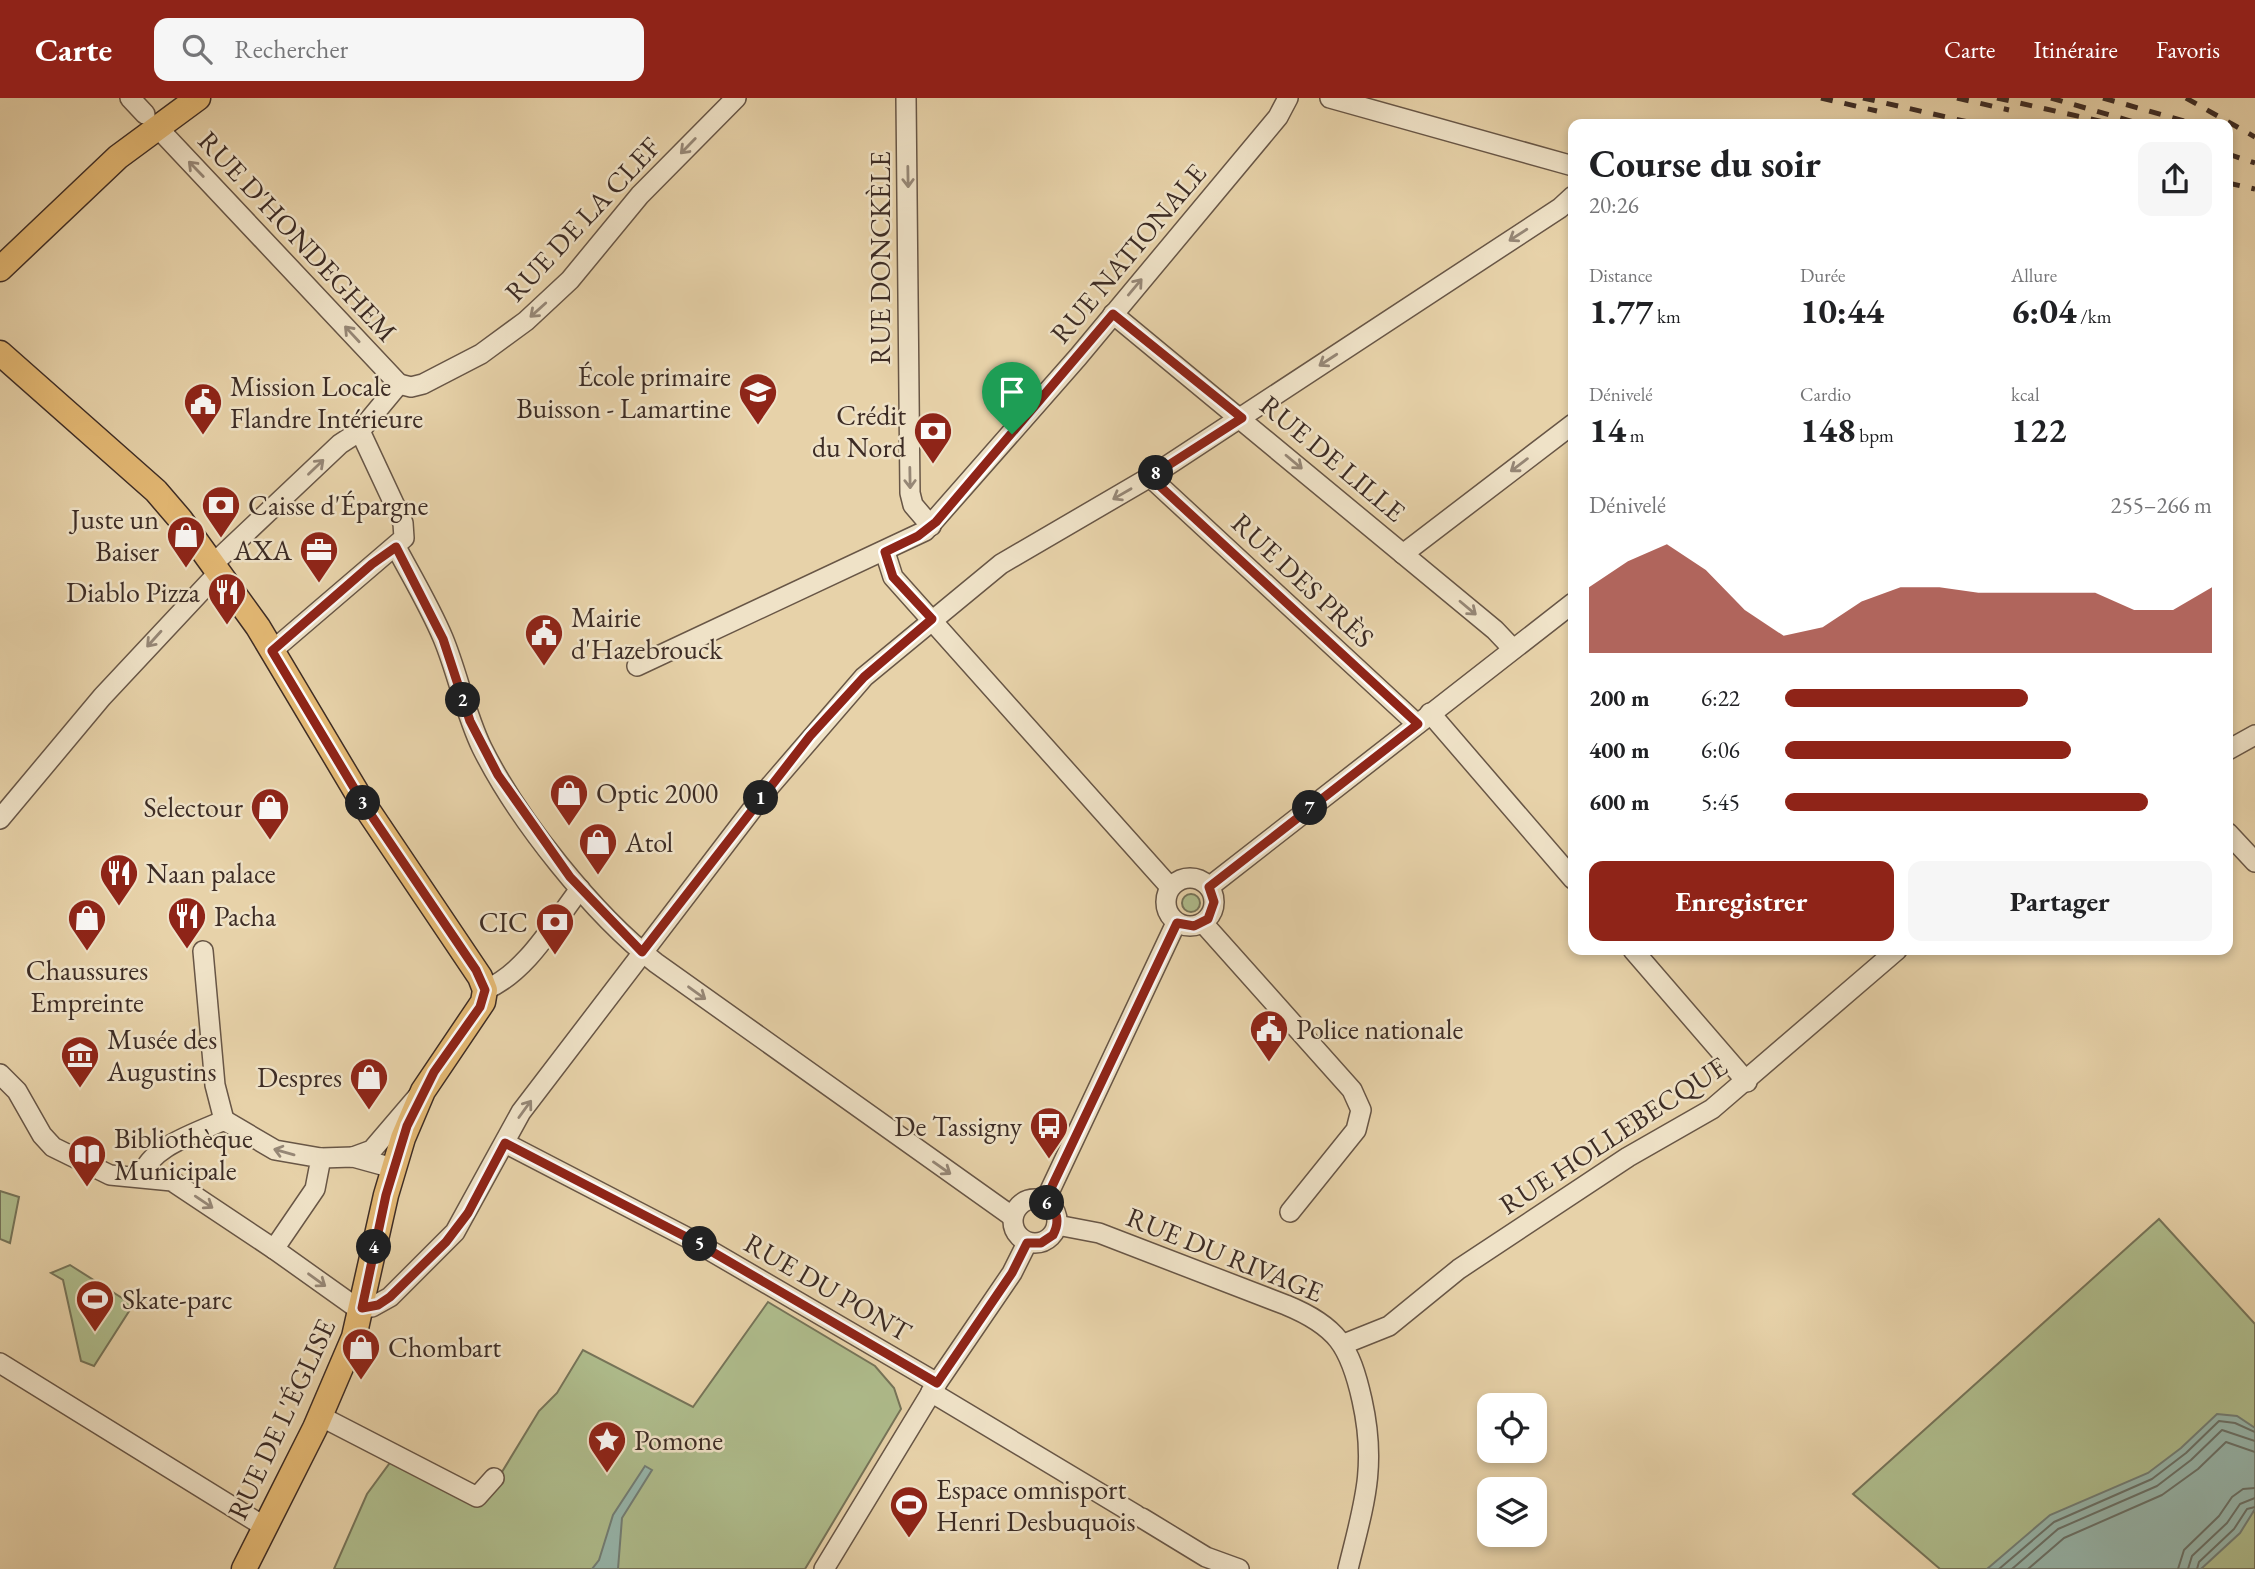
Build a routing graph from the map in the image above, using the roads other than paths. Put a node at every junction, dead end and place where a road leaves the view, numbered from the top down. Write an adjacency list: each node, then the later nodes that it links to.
1 (168, 98): 7 (main road)
2 (198, 98): 7 (main road)
3 (736, 98): 15 (street, RUE DE LA CLEF, one-way to 15)
4 (1288, 98): 12 (street, RUE NATIONALE, one-way to 4)
5 (1330, 98): 8 (street)
6 (906, 103): 20 (street, RUE DONCKÈLE, one-way to 20)
7 (144, 113): 10 (main road); 11 (main road); 15 (street, RUE D'HONDEGHEM, one-way to 7)
8 (1568, 165)
9 (1568, 200): 16 (street, one-way to 16)
10 (0, 252)
11 (0, 269)
12 (1113, 314): 16 (street, RUE DE LILLE); 20 (street, RUE NATIONALE)
13 (0, 342): 14 (main road)
14 (7, 358): 24 (main road)
15 (399, 384): 18 (street)
16 (1242, 418): 19 (street); 23 (street, RUE DE LILLE, one-way to 23)
17 (1568, 428): 23 (street, one-way to 23)
18 (360, 431): 21 (street); 24 (street, one-way to 18)
19 (1150, 477): 26 (street, one-way to 26); 30 (street, RUE DES PRÈS)
20 (931, 526): 22 (street, RUE NATIONALE)
21 (396, 547): 28 (street); 39 (street)
22 (885, 552): 26 (street); 29 (street, RUE NATIONALE)
23 (1403, 554): 27 (street, RUE DE LILLE, one-way to 27)
24 (216, 568): 28 (main road); 33 (street, one-way to 33)
25 (1568, 607): 27 (street)
26 (932, 619): 37 (street); 43 (street)
27 (1513, 649): 30 (street)
28 (272, 651): 46 (main road)
29 (638, 666)
30 (1424, 719): 36 (street, RUE DES PRÈS); 38 (street)
31 (2255, 735): 32 (street)
32 (2233, 747)
33 (0, 819)
34 (2233, 838): 35 (street)
35 (2255, 862)
36 (1568, 874)
37 (1170, 887): 38 (street); 40 (street)
38 (1209, 887): 41 (street)
39 (580, 889): 43 (street); 46 (street)
40 (1177, 923): 41 (street); 56 (street)
41 (1203, 923): 57 (street)
42 (203, 951): 50 (street)
43 (642, 952): 51 (street, one-way to 43); 58 (street, one-way to 58)
44 (1637, 955): 48 (street)
45 (1891, 955): 48 (street, RUE HOLLEBECQUE)
46 (485, 990): 49 (main road, RUE DE L'ÉGLISE)
47 (0, 1074): 55 (street)
48 (1747, 1082): 63 (street, RUE HOLLEBECQUE)
49 (423, 1091): 52 (street, RUE DE L'ÉGLISE); 54 (main road, RUE DE L'ÉGLISE)
50 (224, 1120): 53 (street, one-way to 50); 55 (street)
51 (505, 1143): 62 (street); 65 (street, RUE DU PONT)
52 (353, 1157): 53 (street); 54 (street)
53 (321, 1158): 61 (street)
54 (393, 1168): 62 (main road, RUE DE L'ÉGLISE)
55 (142, 1176): 61 (street, one-way to 61)
56 (1045, 1201): 58 (street); 59 (street)
57 (1290, 1212)
58 (1013, 1217): 60 (street)
59 (1057, 1225): 60 (street); 63 (street, RUE DU RIVAGE)
60 (1027, 1243): 65 (street)
61 (274, 1249): 62 (street, one-way to 62)
62 (362, 1308): 66 (main road, RUE DE L'ÉGLISE)
63 (1344, 1344): 72 (street, RUE DU RIVAGE)
64 (0, 1363): 68 (street)
65 (934, 1388): 70 (street); 71 (street, RUE DU PONT)
66 (320, 1416): 67 (street); 68 (main road, RUE DE L'ÉGLISE)
67 (494, 1478)
68 (265, 1527): 69 (main road, RUE DE L'ÉGLISE)
69 (244, 1569)
70 (824, 1569)
71 (1239, 1569)
72 (1348, 1569)

